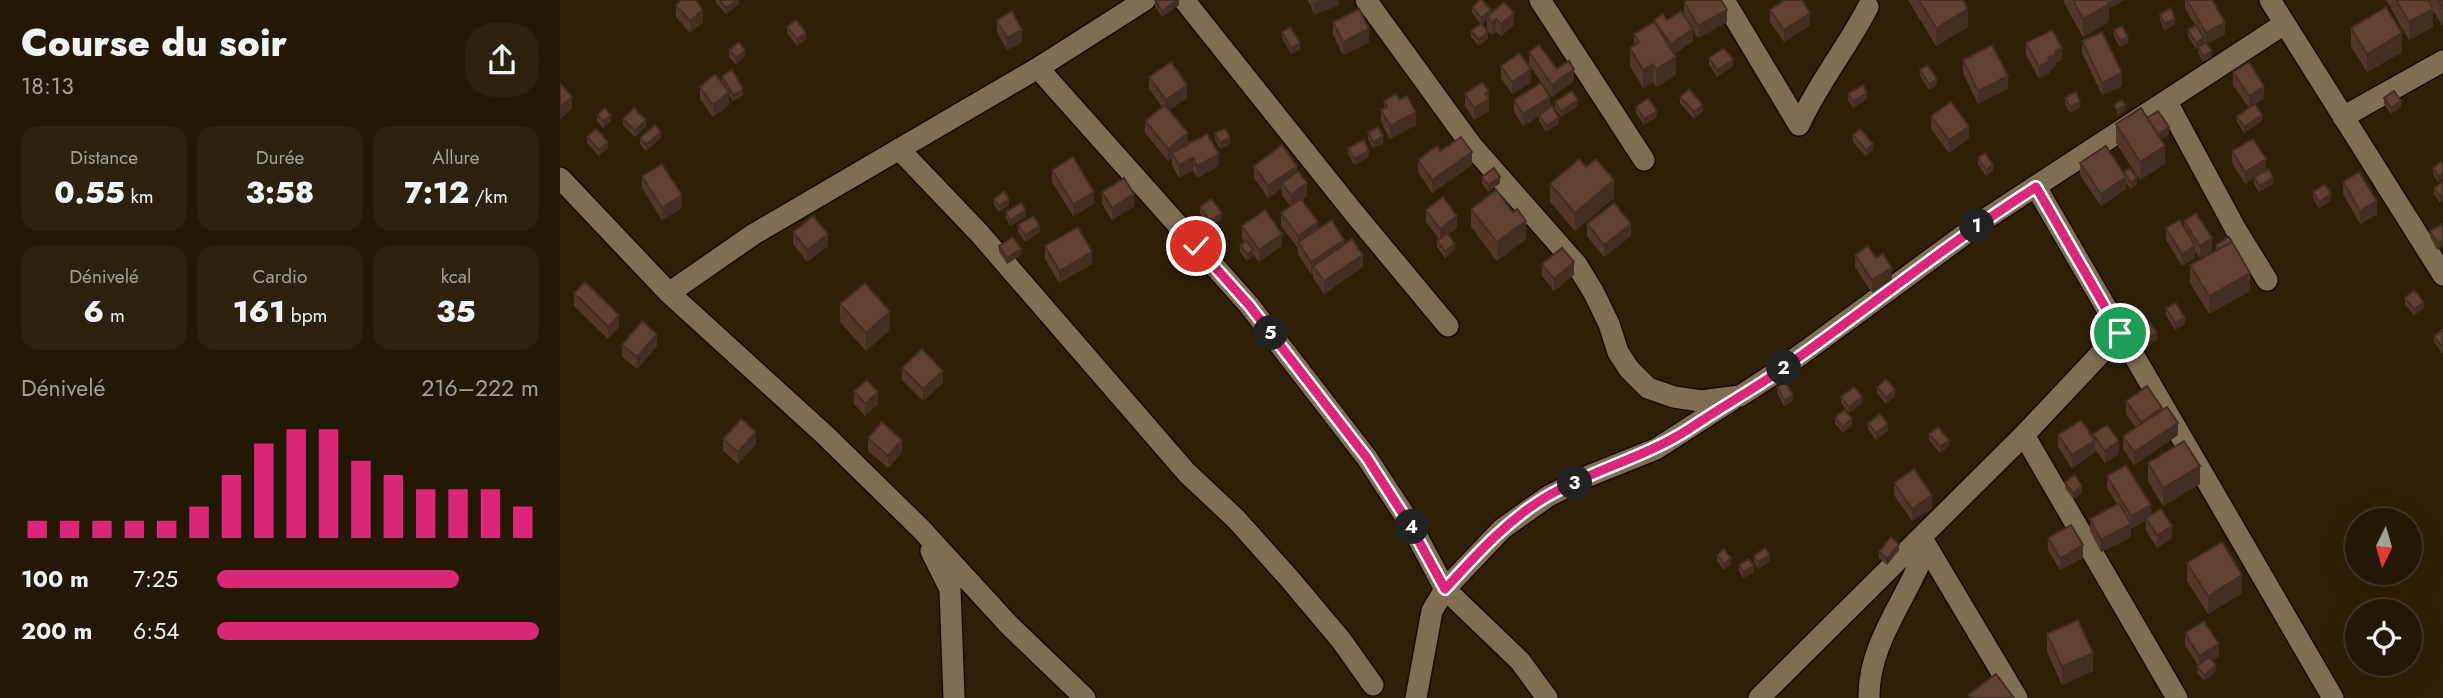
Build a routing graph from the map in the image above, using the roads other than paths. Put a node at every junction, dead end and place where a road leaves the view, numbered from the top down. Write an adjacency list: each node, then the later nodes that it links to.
1 (1145, 0): 10 (street)
2 (1184, 0): 20 (street)
3 (1366, 0): 22 (street)
4 (1540, 0): 14 (street)
5 (1724, 0): 7 (street)
6 (2270, 0): 8 (street)
7 (1868, 7)
8 (2284, 24): 11 (street); 12 (street)
9 (2443, 61): 12 (street)
10 (1038, 68): 13 (street); 26 (street)
11 (2167, 102): 16 (street); 18 (street)
12 (2343, 117): 17 (street)
13 (899, 149): 19 (street); 27 (street)
14 (1644, 160)
15 (560, 178): 19 (street)
16 (2036, 187): 21 (street); 22 (street)
17 (2443, 275)
18 (2267, 280)
19 (670, 293): 24 (street)
20 (1448, 326)
21 (2120, 333): 23 (street); 36 (street)
22 (1740, 396): 26 (street)
23 (2024, 435): 25 (street); 35 (street)
24 (921, 529): 28 (street); 29 (street)
25 (1924, 543): 32 (street); 33 (street); 34 (street)
26 (1445, 589): 30 (street); 31 (street)
27 (1373, 685)
28 (954, 698)
29 (1084, 698)
30 (1416, 698)
31 (1547, 698)
32 (1759, 698)
33 (1869, 698)
34 (2017, 698)
35 (2177, 698)
36 (2333, 698)

